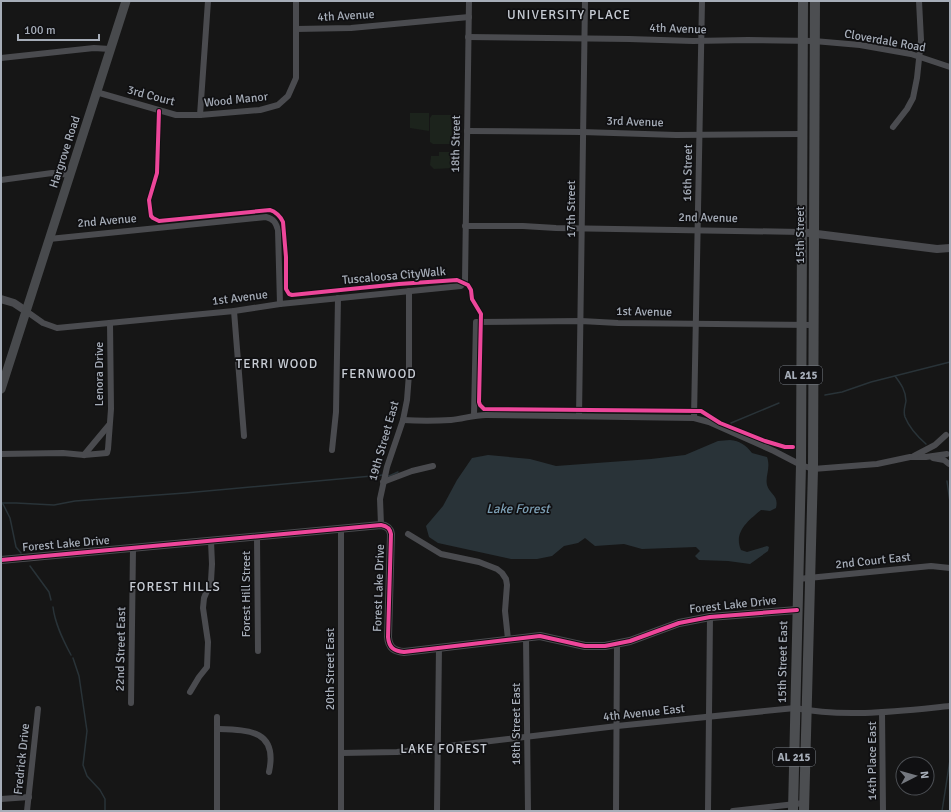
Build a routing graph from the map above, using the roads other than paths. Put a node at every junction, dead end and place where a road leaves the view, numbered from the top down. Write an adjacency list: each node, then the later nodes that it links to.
1 (126, 1): 17 (main road, Hargrove Road)
2 (208, 1): 22 (street, Wood Manor)
3 (296, 1): 11 (street, Wood Manor)
4 (469, 1): 10 (street, 18th Street)
5 (585, 1): 13 (street, 17th Street)
6 (702, 1): 14 (street, 16th Street)
7 (803, 1): 15 (main road, 15th Street / AL 215)
8 (815, 1): 16 (main road, 15th Street / AL 215)
9 (919, 1): 18 (street)
10 (468, 17): 11 (street, 4th Avenue); 12 (street, 18th Street)
11 (296, 29): 22 (street, Wood Manor)
12 (468, 37): 13 (street, 4th Avenue); 24 (street, 18th Street)
13 (584, 38): 14 (street, 4th Avenue); 25 (street, 17th Street)
14 (701, 41): 15 (street, 4th Avenue); 27 (street, 16th Street)
15 (803, 41): 16 (street, 4th Avenue); 26 (main road, 15th Street / AL 215)
16 (814, 41): 18 (street, Cloverdale Road); 34 (main road, 15th Street / AL 215)
17 (110, 49): 19 (street); 21 (main road, Hargrove Road)
18 (919, 56): 20 (street, Cloverdale Road); 23 (street)
19 (1, 58)
20 (950, 67)
21 (96, 92): 22 (street, 3rd Court); 28 (main road, Hargrove Road)
22 (200, 115)
23 (893, 127)
24 (467, 131): 25 (street, 3rd Avenue); 30 (street, 18th Street)
25 (582, 132): 27 (street, 3rd Avenue); 31 (street, 17th Street)
26 (802, 134): 27 (street, 3rd Avenue); 33 (main road, 15th Street / AL 215)
27 (700, 135): 32 (street, 16th Street)
28 (71, 175): 29 (street); 35 (main road, Hargrove Road)
29 (1, 180)
30 (465, 226): 31 (street, 2nd Avenue); 37 (street, 18th Street)
31 (582, 228): 32 (street, 2nd Avenue); 44 (street, 17th Street)
32 (698, 230): 33 (street, 2nd Avenue); 46 (street, 16th Street)
33 (801, 232): 34 (street, 2nd Avenue); 47 (main road, 15th Street / AL 215)
34 (813, 232): 36 (street, 2nd Avenue); 48 (main road, 15th Street / AL 215)
35 (49, 239): 41 (street, 2nd Avenue); 42 (main road, Hargrove Road)
36 (950, 248)
37 (461, 286): 38 (street, 1st Avenue)
38 (408, 292): 39 (street, 1st Avenue); 53 (street, 19th Street East)
39 (338, 298): 41 (street, 1st Avenue); 57 (street)
40 (1, 299): 42 (street)
41 (280, 304): 43 (street, 1st Avenue)
42 (26, 311): 45 (street, 1st Avenue); 49 (main road, Hargrove Road)
43 (234, 311): 45 (street, 1st Avenue); 56 (street)
44 (581, 321): 46 (street, 1st Avenue); 50 (street, 1st Avenue); 51 (street, 17th Street)
45 (110, 323): 54 (street, Lenora Drive)
46 (696, 324): 47 (street, 1st Avenue); 52 (street, 16th Street)
47 (801, 325): 48 (street, 1st Avenue); 64 (main road, 15th Street / AL 215)
48 (813, 325): 66 (main road, 15th Street / AL 215)
49 (1, 389)
50 (474, 415): 51 (street); 53 (street)
51 (579, 416): 52 (street)
52 (694, 418): 64 (street)
53 (403, 420): 67 (street, 19th Street East)
54 (109, 425): 60 (street); 60 (street, Lenora Drive)
55 (946, 435): 61 (street)
56 (244, 436)
57 (332, 450)
58 (1, 454): 60 (street, Lenora Drive)
59 (947, 454): 62 (street)
60 (84, 455)
61 (910, 457): 62 (street); 66 (street)
62 (926, 457): 63 (street)
63 (949, 464)
64 (801, 465): 66 (street); 76 (main road, 15th Street East / AL 215)
65 (433, 466): 67 (street)
66 (813, 469): 77 (main road, 15th Street East / AL 215)
67 (383, 482): 68 (street, 19th Street East)
68 (381, 525): 69 (street, Forest Lake Drive); 84 (street, Forest Lake Drive)
69 (341, 528): 71 (street, Forest Lake Drive); 99 (street, 20th Street East)
70 (408, 534): 82 (street)
71 (257, 537): 72 (street, Forest Lake Drive); 85 (street, Forest Hill Street)
72 (211, 540): 73 (street, Forest Lake Drive); 86 (street)
73 (132, 548): 74 (street, Forest Lake Drive); 87 (street, 22nd Street East)
74 (1, 560)
75 (950, 568): 77 (street, 2nd Court East)
76 (798, 578): 77 (street, 2nd Court East); 79 (main road, 15th Street East / AL 215)
77 (810, 578): 78 (main road, 15th Street East / AL 215)
78 (809, 609): 79 (main road); 91 (main road, 15th Street East / AL 215)
79 (797, 610): 80 (street, Forest Lake Drive); 89 (main road, 15th Street East / AL 215)
80 (710, 617): 83 (street, Forest Lake Drive); 94 (street)
81 (526, 637): 82 (street, Forest Lake Drive); 83 (street, Forest Lake Drive); 97 (street, 18th Street East)
82 (508, 639): 84 (street, Forest Lake Drive)
83 (617, 645): 95 (street)
84 (439, 647): 98 (street)
85 (258, 651)
86 (190, 692)
87 (131, 703)
88 (950, 706): 92 (street, 4th Avenue East)
89 (795, 708): 91 (street, 4th Avenue East); 94 (street, 4th Avenue East); 104 (main road, 15th Street East / AL 215)
90 (38, 709): 101 (street, Fredrick Drive)
91 (807, 710): 92 (street, 4th Avenue East); 103 (main road, 15th Street East / AL 215)
92 (882, 712): 113 (street, 14th Place East)
93 (217, 717): 96 (street)
94 (709, 717): 95 (street, 4th Avenue East); 111 (street)
95 (617, 726): 97 (street, 4th Avenue East); 110 (street)
96 (217, 729): 100 (street); 106 (street)
97 (527, 736): 98 (street, 4th Avenue East); 109 (street, 18th Street East)
98 (437, 747): 99 (street, 4th Avenue East); 108 (street)
99 (341, 753): 107 (street, 20th Street East)
100 (269, 772)
101 (29, 798): 102 (street); 105 (street, Fredrick Drive)
102 (1, 799)
103 (804, 807): 104 (street)
104 (793, 808): 112 (street)
105 (27, 811)
106 (217, 811)
107 (341, 811)
108 (436, 811)
109 (528, 811)
110 (616, 811)
111 (708, 811)
112 (733, 811)
113 (883, 811)

